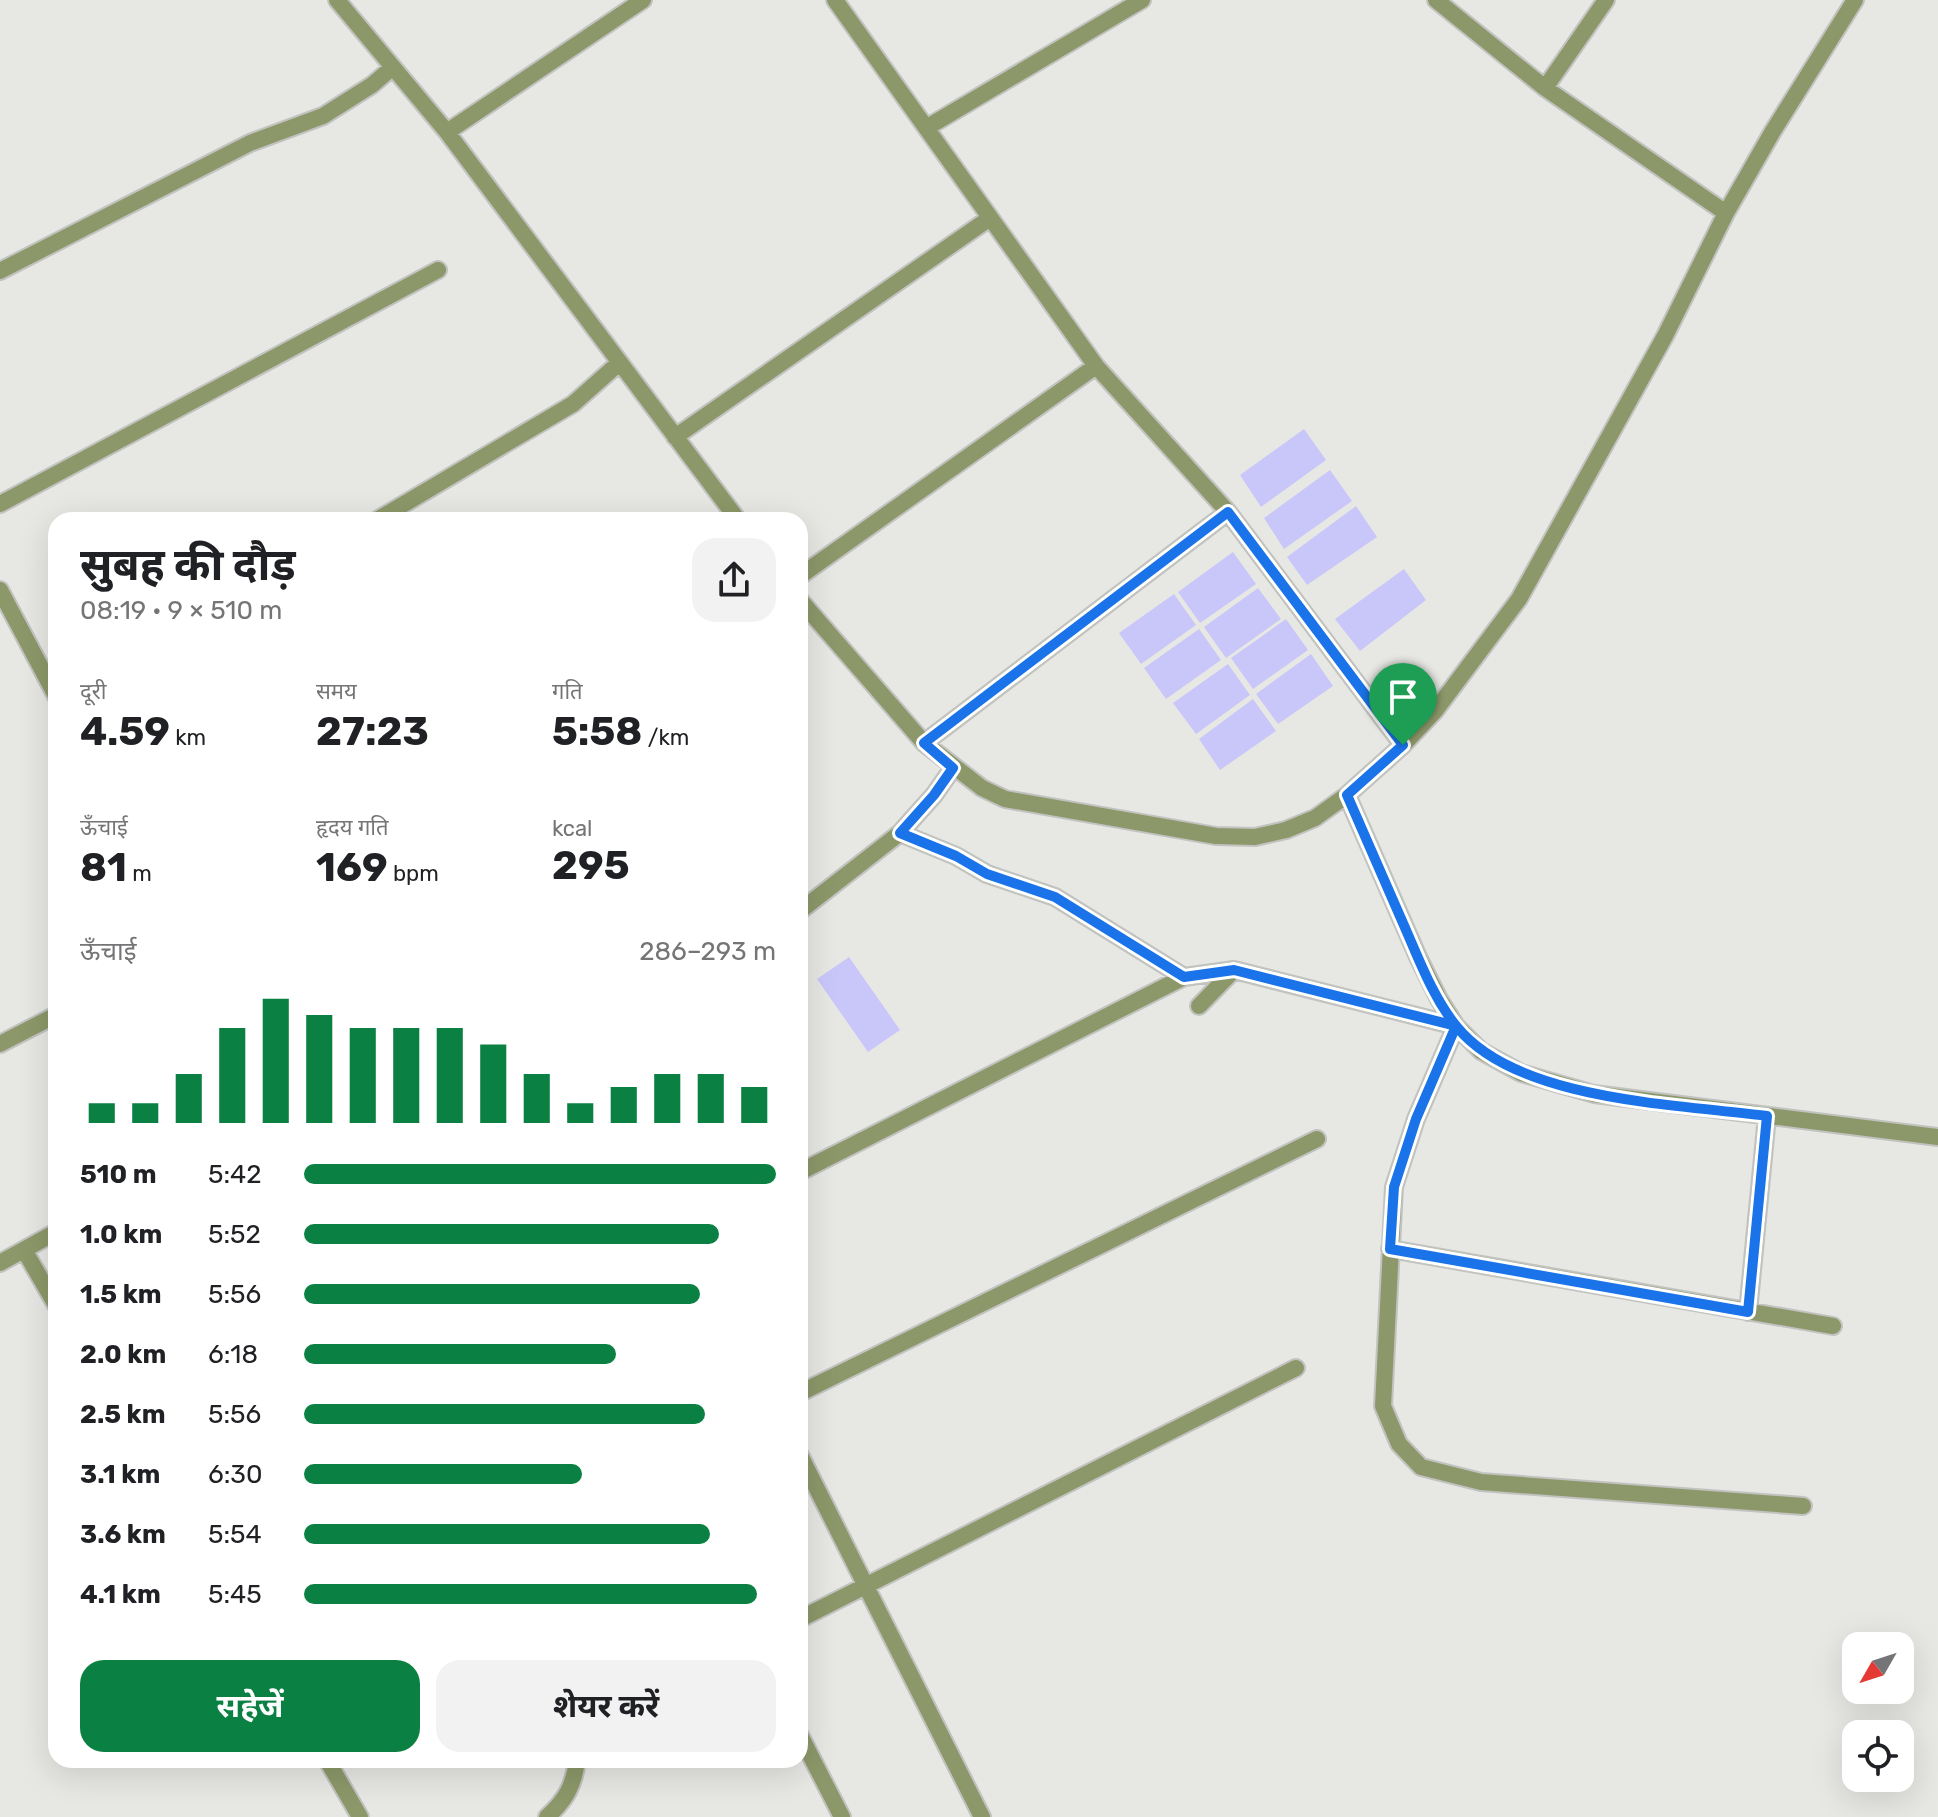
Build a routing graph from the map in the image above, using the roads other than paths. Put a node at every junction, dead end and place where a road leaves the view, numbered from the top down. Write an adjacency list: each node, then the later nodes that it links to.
1 (337, 0): 8 (street)
2 (643, 0): 11 (street)
3 (835, 0): 10 (street)
4 (1142, 0): 10 (street)
5 (1436, 0): 9 (street)
6 (1606, 0): 9 (street)
7 (1855, 0): 12 (street)
8 (393, 67): 11 (street); 15 (street)
9 (1545, 88): 12 (street)
10 (926, 128): 13 (street)
11 (447, 132): 16 (street)
12 (1726, 213): 28 (street)
13 (990, 218): 17 (street); 18 (street)
14 (438, 270): 19 (street)
15 (0, 271)
16 (619, 363): 18 (street); 20 (street)
17 (1096, 366): 22 (street); 23 (street)
18 (675, 437): 21 (street)
19 (0, 504)
20 (391, 512)
21 (732, 512)
22 (1228, 512): 27 (street); 28 (street)
23 (808, 570)
24 (0, 590): 26 (street)
25 (808, 609): 27 (street)
26 (48, 679)
27 (924, 743): 29 (street)
28 (1403, 745): 30 (street)
29 (953, 768): 30 (street); 31 (street)
30 (1347, 795): 37 (street)
31 (900, 833): 32 (street); 34 (street)
32 (808, 905)
33 (1234, 970): 34 (street); 35 (street); 37 (street)
34 (1184, 977): 42 (street)
35 (1199, 1006)
36 (48, 1019): 38 (street)
37 (1456, 1026): 39 (street); 44 (street)
38 (0, 1044)
39 (1767, 1116): 40 (street); 48 (street)
40 (1938, 1137)
41 (1317, 1139): 51 (street)
42 (808, 1168)
43 (48, 1236): 45 (street)
44 (1390, 1249): 48 (street); 53 (street)
45 (24, 1250): 46 (street); 47 (street)
46 (0, 1263)
47 (48, 1291)
48 (1748, 1312): 49 (street)
49 (1833, 1326)
50 (1296, 1368): 54 (street)
51 (808, 1389)
52 (808, 1471): 54 (street)
53 (1803, 1506)
54 (866, 1585): 55 (street); 62 (street)
55 (808, 1615)
56 (808, 1751): 61 (street)
57 (332, 1768): 59 (street)
58 (576, 1768): 60 (street)
59 (360, 1817)
60 (547, 1817)
61 (842, 1817)
62 (982, 1817)

